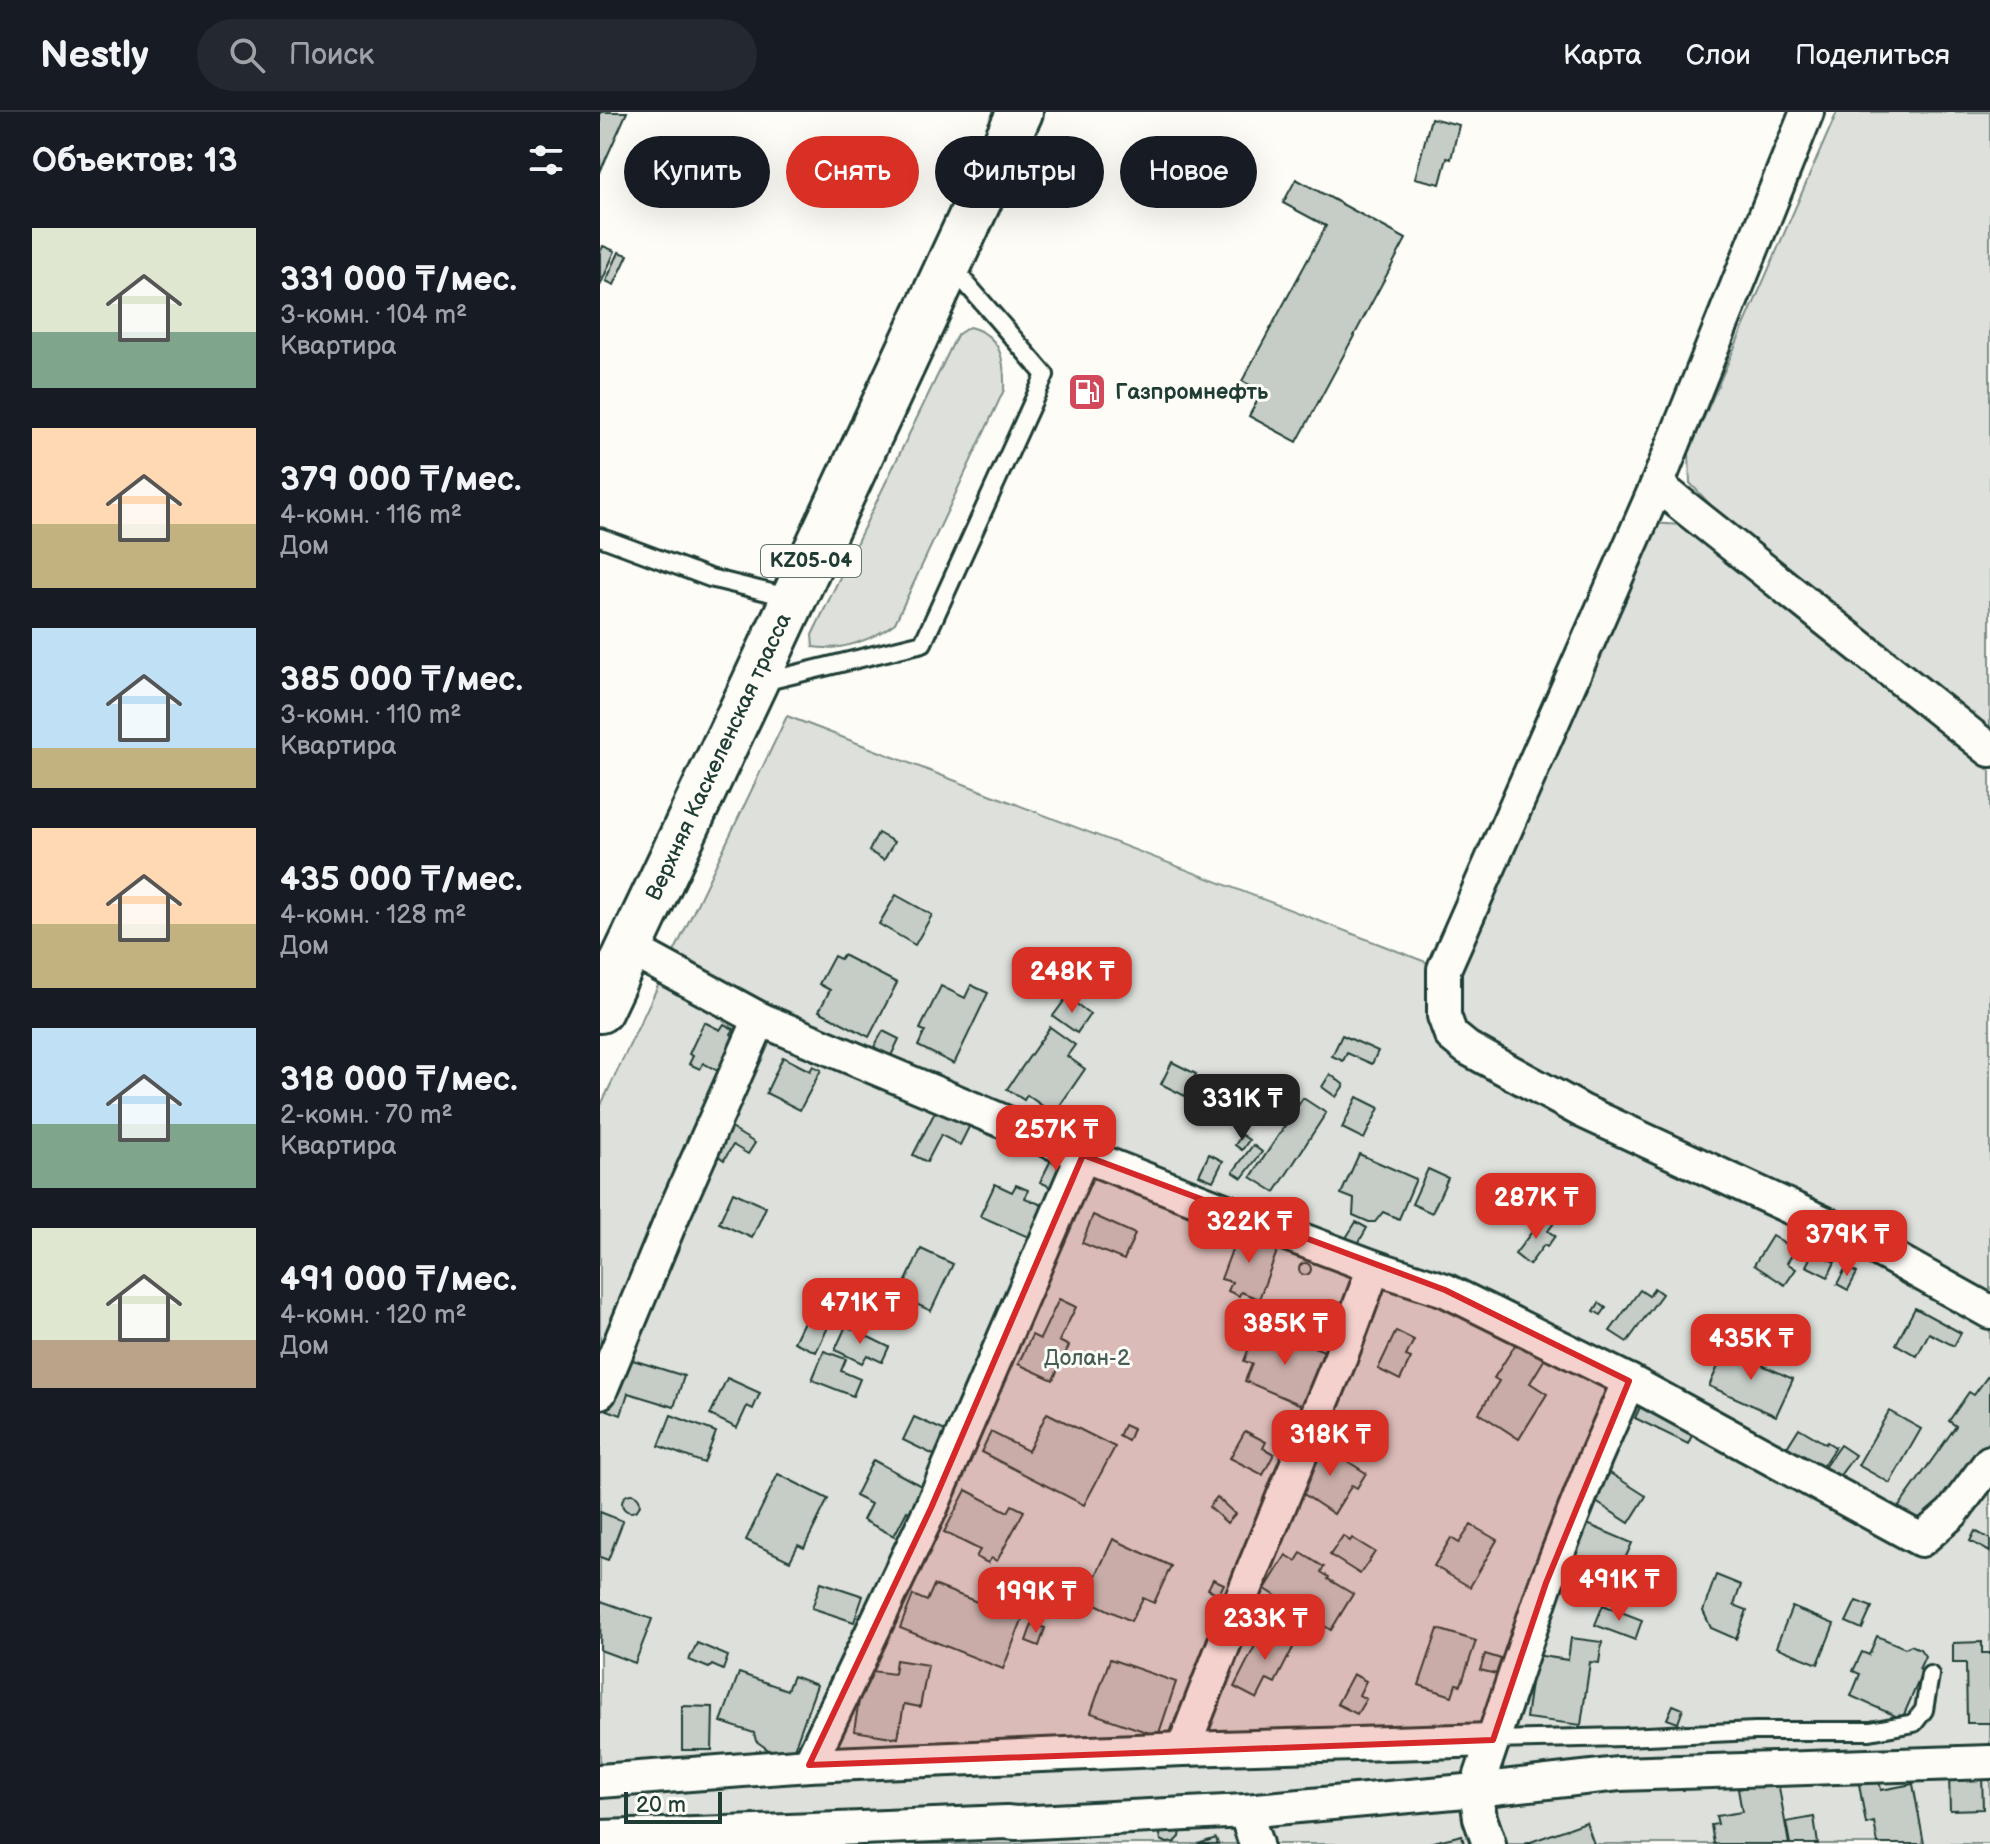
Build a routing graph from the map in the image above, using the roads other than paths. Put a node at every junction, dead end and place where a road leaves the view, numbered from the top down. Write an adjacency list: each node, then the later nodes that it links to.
1 (1020, 112): 3 (main road, Верхняя Каскеленская трасса / KZ05-04)
2 (1807, 112): 4 (street)
3 (950, 265): 6 (main road, Верхняя Каскеленская трасса / KZ05-04); 7 (lane)
4 (1657, 485): 8 (street); 14 (street)
5 (600, 537): 6 (lane)
6 (793, 598): 7 (main road, Верхняя Каскеленская трасса / KZ05-04)
7 (754, 684): 9 (main road, Верхняя Каскеленская трасса / KZ05-04)
8 (1990, 750)
9 (629, 948): 10 (main road, Верхняя Каскеленская трасса / KZ05-04); 11 (street)
10 (600, 1010)
11 (760, 1019): 12 (street); 16 (street)
12 (1083, 1155): 13 (street); 22 (street)
13 (1374, 1267): 15 (street); 20 (street)
14 (1990, 1312)
15 (1629, 1381): 17 (street); 19 (street)
16 (600, 1392)
17 (1990, 1462)
18 (1930, 1675): 19 (lane)
19 (1493, 1740): 20 (street); 24 (street)
20 (1183, 1749): 22 (street)
21 (1990, 1762): 24 (street)
22 (809, 1765): 23 (street)
23 (600, 1781)
24 (1476, 1790): 25 (street); 30 (street)
25 (1245, 1811): 26 (street); 29 (street)
26 (1019, 1833): 28 (street)
27 (600, 1837): 28 (street)
28 (791, 1838)
29 (1256, 1844)
30 (1489, 1844)

